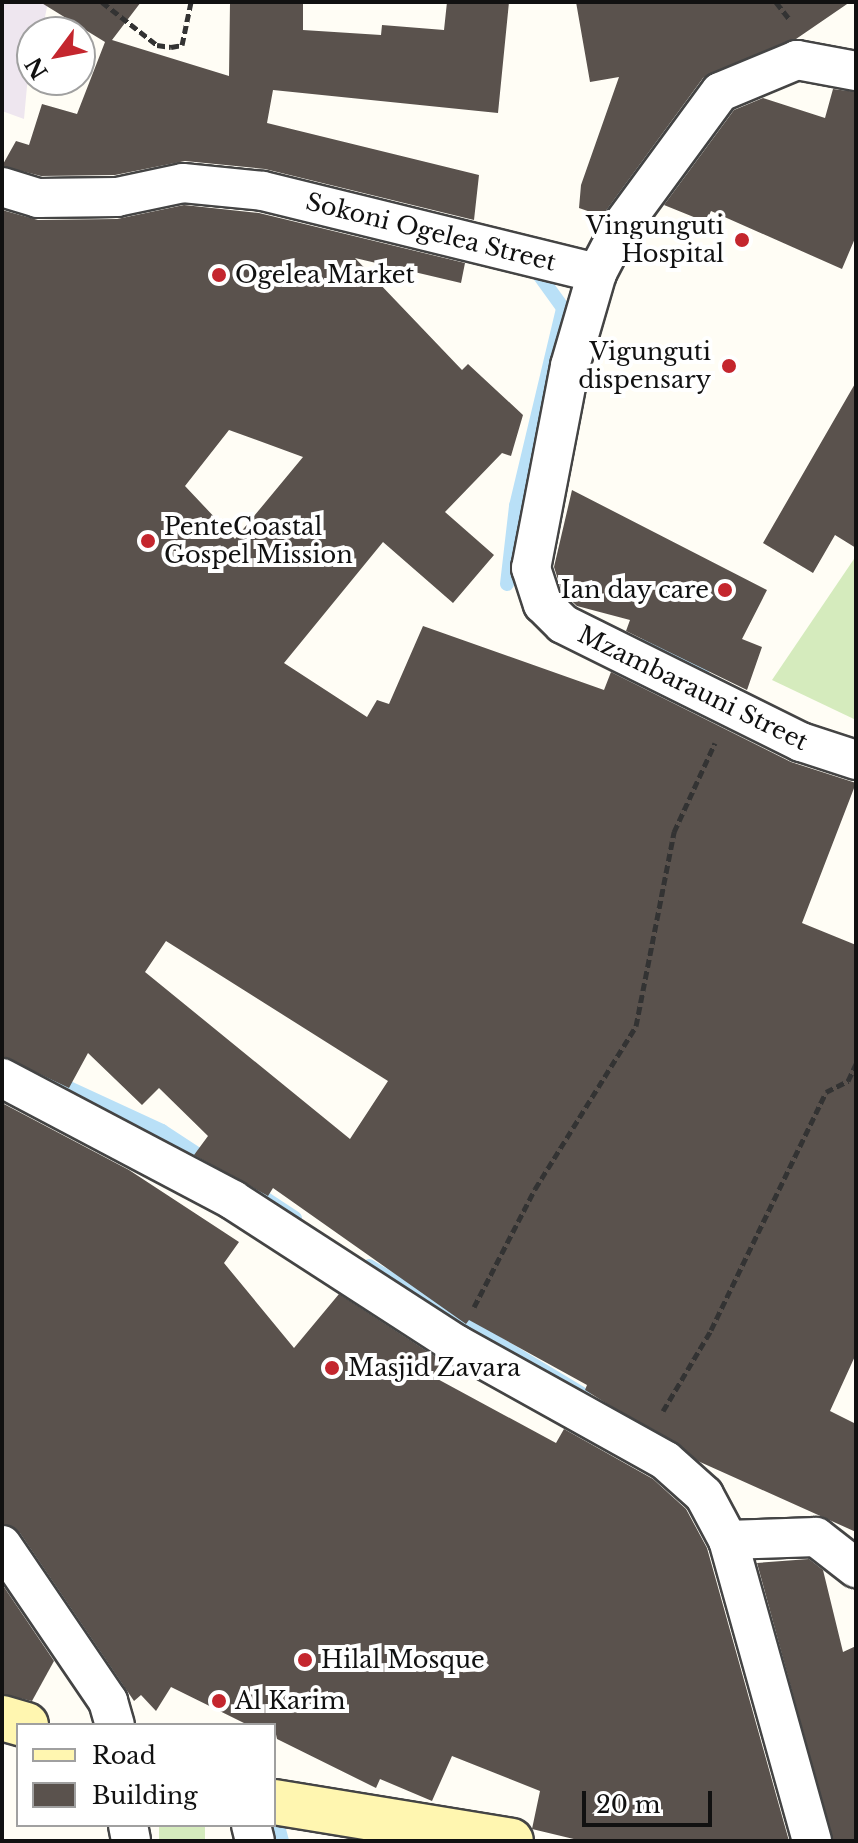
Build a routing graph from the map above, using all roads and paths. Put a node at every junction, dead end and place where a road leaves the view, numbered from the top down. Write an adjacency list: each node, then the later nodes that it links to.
1 (102, 2): 2 (path)
2 (191, 2)
3 (856, 71): 5 (street)
4 (2, 187): 5 (street, Sokoni Ogelea Street)
5 (597, 273): 6 (street, Mzambarauni Street)
6 (732, 707): 7 (street, Mzambarauni Street); 10 (path)
7 (856, 760)
8 (856, 1064): 11 (path)
9 (2, 1078): 10 (street)
10 (456, 1344): 11 (street)
11 (666, 1461): 12 (street)
12 (728, 1540): 14 (street); 18 (street)
13 (2, 1545): 15 (street)
14 (856, 1568)
15 (114, 1723)
16 (276, 1802): 17 (street)
17 (511, 1841)
18 (812, 1841)

